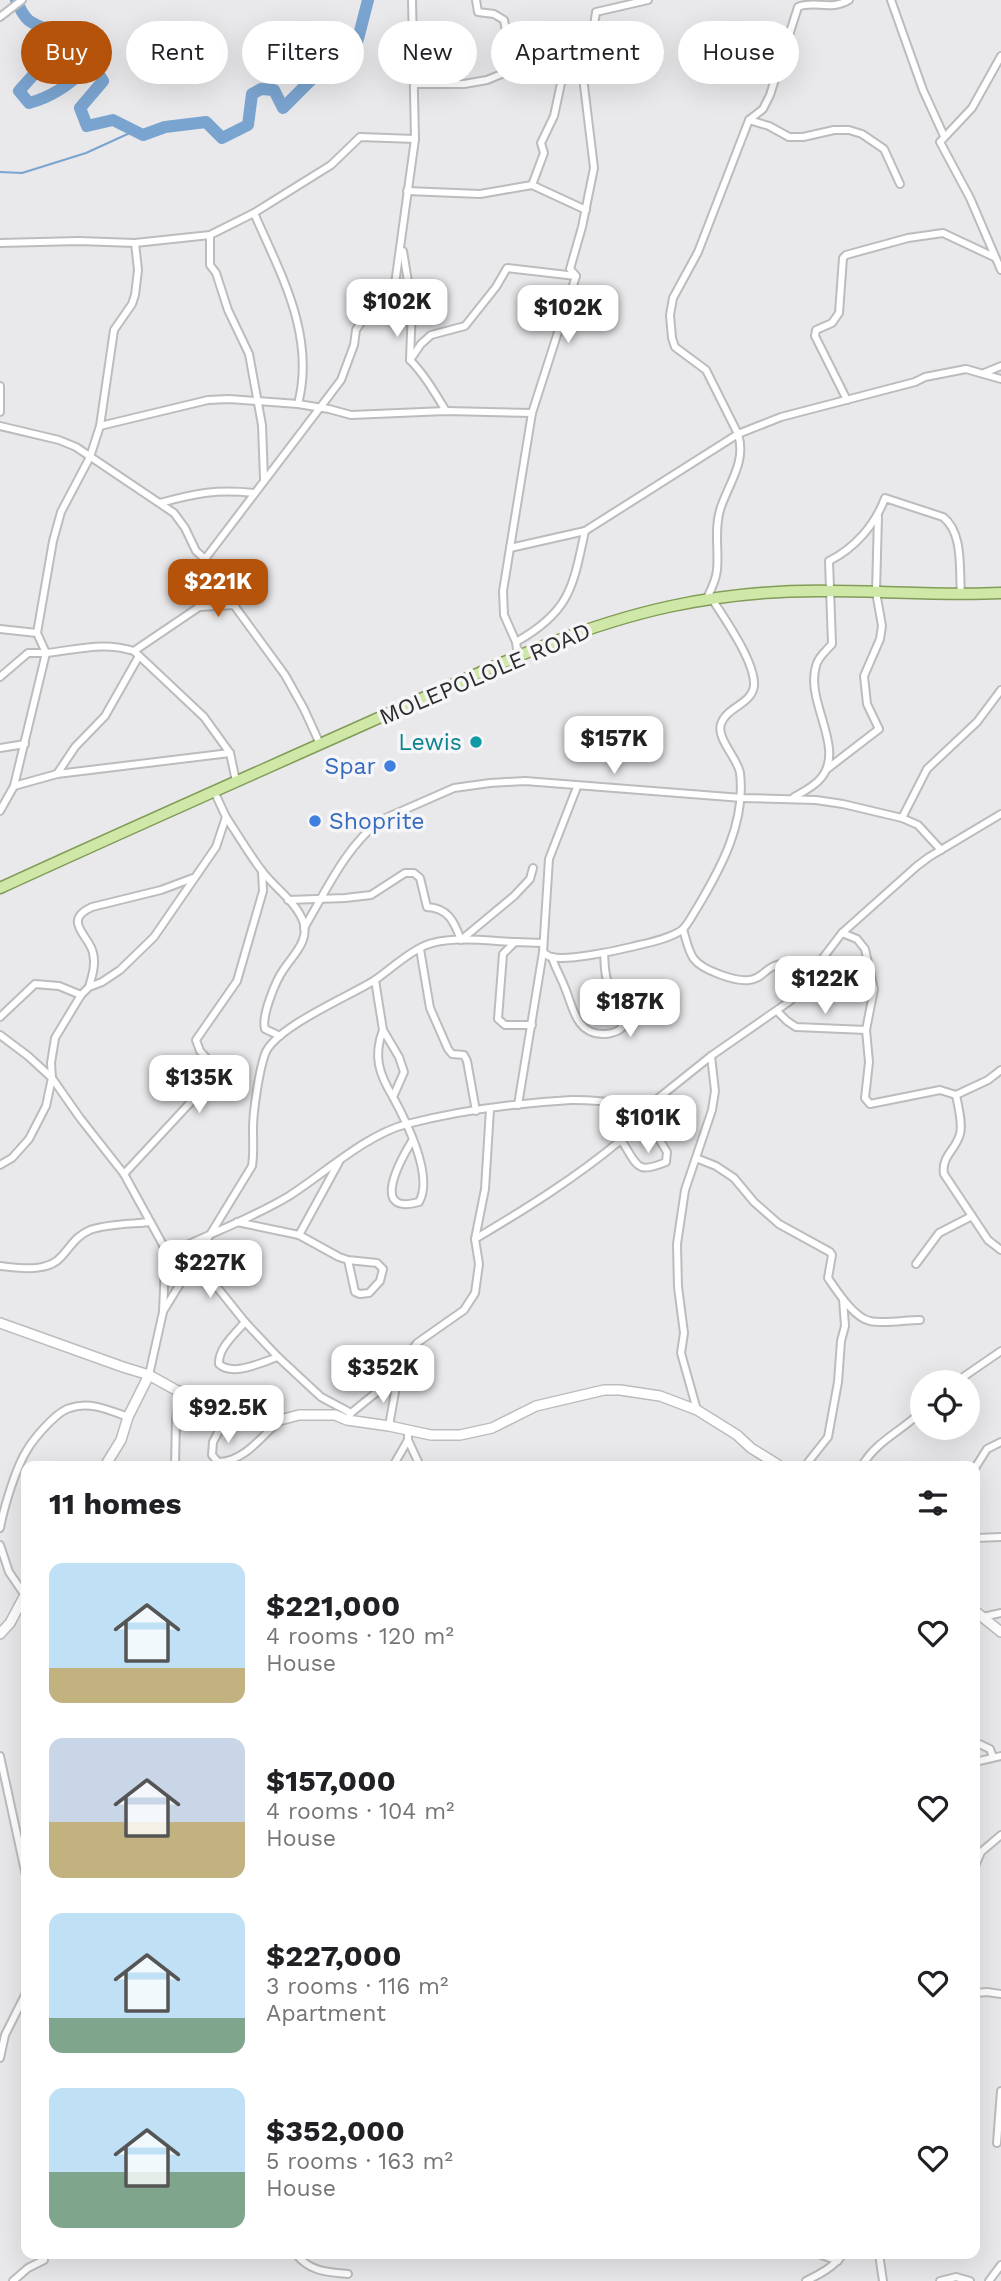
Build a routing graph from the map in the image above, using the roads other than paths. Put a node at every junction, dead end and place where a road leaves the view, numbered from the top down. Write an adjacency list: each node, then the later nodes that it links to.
1 (22, 0): 7 (street)
2 (412, 0): 8 (street)
3 (476, 0): 9 (street)
4 (648, 0): 10 (street)
5 (849, 0): 15 (street)
6 (891, 0): 16 (street)
7 (0, 17)
8 (413, 21)
9 (504, 21)
10 (595, 21)
11 (1001, 56): 16 (street)
12 (415, 84): 17 (street)
13 (562, 84): 19 (street)
14 (584, 84): 21 (street)
15 (748, 120): 18 (street); 44 (street)
16 (944, 136): 27 (street)
17 (415, 139): 20 (street); 22 (street)
18 (900, 184)
19 (532, 185): 20 (street); 21 (street)
20 (407, 191): 26 (street)
21 (586, 210): 29 (street)
22 (254, 213): 23 (street); 37 (street)
23 (210, 235): 25 (street); 35 (street)
24 (0, 243): 25 (street)
25 (135, 243): 43 (street)
26 (402, 246): 30 (street); 38 (street)
27 (994, 257): 28 (street); 36 (street)
28 (1001, 270)
29 (576, 276): 30 (street); 41 (street)
30 (410, 360): 39 (street)
31 (1001, 366): 32 (street)
32 (984, 373): 33 (street); 36 (street)
33 (1001, 379)
34 (0, 386): 40 (street)
35 (259, 400): 37 (street); 43 (street); 46 (street)
36 (846, 400): 44 (street)
37 (298, 404): 38 (street)
38 (319, 408): 39 (street); 46 (street)
39 (446, 411): 41 (street)
40 (0, 412)
41 (532, 413): 51 (street)
42 (0, 426): 45 (street)
43 (100, 426): 45 (street)
44 (738, 434): 50 (street); 58 (street)
45 (90, 457): 48 (street); 62 (street)
46 (264, 480): 47 (street)
47 (254, 493): 48 (street); 52 (street)
48 (160, 503): 52 (street)
49 (878, 517): 54 (street); 55 (street); 57 (street)
50 (585, 531): 51 (street); 63 (street)
51 (510, 548): 63 (street)
52 (205, 559): 53 (street)
53 (217, 582): 59 (street); 60 (street)
54 (830, 591): 55 (main road, MOLEPOLOLE ROAD); 58 (main road, MOLEPOLOLE ROAD); 73 (street)
55 (876, 592): 57 (main road, MOLEPOLOLE ROAD); 73 (street)
56 (1001, 593): 57 (main road, MOLEPOLOLE ROAD)
57 (961, 595)
58 (709, 600): 66 (main road, MOLEPOLOLE ROAD); 79 (street)
59 (235, 605): 60 (street); 70 (street)
60 (199, 607): 65 (street)
61 (0, 629): 62 (street)
62 (37, 633): 64 (street)
63 (516, 642): 66 (street)
64 (46, 653): 65 (street); 67 (street); 69 (street)
65 (136, 654): 72 (street); 74 (street)
66 (518, 656): 70 (main road, MOLEPOLOLE ROAD)
67 (0, 677)
68 (1001, 690): 84 (street)
69 (25, 744): 71 (street); 76 (street)
70 (320, 744): 75 (main road, MOLEPOLOLE ROAD)
71 (0, 748)
72 (230, 753): 74 (street); 75 (street)
73 (827, 769): 80 (street)
74 (57, 774): 76 (street)
75 (236, 781): 78 (main road, MOLEPOLOLE ROAD)
76 (14, 786): 81 (street)
77 (576, 787): 79 (street); 90 (street); 97 (street)
78 (214, 791): 83 (street); 89 (main road, MOLEPOLOLE ROAD)
79 (741, 798): 80 (street); 93 (street)
80 (793, 798): 84 (street)
81 (0, 811)
82 (1001, 814): 85 (street)
83 (226, 817): 87 (street); 88 (street)
84 (902, 818): 85 (street)
85 (941, 850): 94 (street)
86 (533, 868): 95 (street)
87 (262, 871): 91 (street); 129 (street)
88 (193, 878): 104 (street); 104 (street)
89 (0, 888)
90 (322, 897): 91 (street); 92 (street); 95 (street)
91 (288, 900): 92 (street)
92 (304, 928): 112 (street)
93 (683, 929): 100 (street); 102 (street)
94 (842, 933): 102 (street); 110 (street)
95 (461, 940): 96 (street); 98 (street)
96 (515, 942): 97 (street); 108 (street)
97 (543, 943): 99 (street)
98 (420, 948): 103 (street); 121 (street)
99 (542, 952): 101 (street); 108 (street)
100 (604, 954): 101 (street); 101 (street)
101 (552, 957)
102 (813, 974): 106 (street)
103 (375, 980): 109 (street); 112 (street)
104 (89, 987): 105 (street)
105 (81, 995): 107 (street); 115 (street)
106 (778, 1012): 110 (street); 113 (street)
107 (0, 1017)
108 (532, 1024): 119 (street)
109 (383, 1030): 117 (street); 117 (street)
110 (866, 1030): 116 (street)
111 (0, 1035): 115 (street)
112 (280, 1036): 133 (street)
113 (711, 1056): 118 (street); 126 (street)
114 (1001, 1070): 116 (street)
115 (52, 1079): 128 (street); 129 (street)
116 (956, 1095): 130 (street)
117 (393, 1097): 123 (street)
118 (637, 1103): 119 (street); 122 (street)
119 (518, 1105): 120 (street)
120 (490, 1109): 121 (street); 135 (street)
121 (475, 1111): 123 (street)
122 (644, 1116): 124 (street); 124 (street)
123 (407, 1124): 125 (street); 127 (street)
124 (621, 1140): 135 (street)
125 (412, 1141): 125 (street)
126 (696, 1158): 142 (street); 153 (street)
127 (340, 1161): 132 (street); 134 (street)
128 (0, 1165)
129 (124, 1174): 131 (street)
130 (972, 1216): 136 (street); 140 (street)
131 (150, 1222): 137 (street); 141 (street)
132 (237, 1222): 133 (street); 134 (street)
133 (210, 1233): 137 (street); 138 (street)
134 (299, 1234): 139 (street)
135 (475, 1240): 151 (street)
136 (1001, 1251)
137 (169, 1254): 143 (street)
138 (195, 1261): 143 (street); 145 (street)
139 (348, 1261): 139 (street)
140 (916, 1264)
141 (0, 1266)
142 (843, 1300): 144 (street); 171 (street)
143 (163, 1312): 150 (street)
144 (920, 1320)
145 (245, 1322): 148 (street); 148 (street)
146 (1, 1324): 150 (street)
147 (1001, 1351): 149 (street)
148 (278, 1357): 155 (street)
149 (973, 1370)
150 (149, 1374): 152 (street); 154 (street)
151 (398, 1375): 155 (street); 159 (street)
152 (180, 1391): 156 (street); 165 (street)
153 (698, 1410): 160 (street); 170 (street)
154 (128, 1417): 163 (street); 164 (street)
155 (349, 1417): 157 (street); 159 (street)
156 (226, 1418): 157 (street); 166 (street)
157 (280, 1420): 167 (street)
158 (910, 1424): 172 (street)
159 (389, 1426): 160 (street)
160 (408, 1430): 161 (street)
161 (408, 1440): 168 (street); 169 (street)
162 (1001, 1443): 173 (street)
163 (23, 1461)
164 (108, 1461)
165 (175, 1461)
166 (217, 1461)
167 (228, 1461)
168 (396, 1461)
169 (418, 1461)
170 (772, 1461)
171 (810, 1461)
172 (866, 1461)
173 (979, 1461)
174 (21, 1465): 175 (street)
175 (0, 1528)
176 (1001, 1537): 177 (street)
177 (980, 1538)
178 (0, 1545): 179 (street)
179 (21, 1588)
180 (21, 1601): 185 (street)
181 (1001, 1613): 183 (street)
182 (980, 1615): 183 (street)
183 (983, 1617): 184 (street)
184 (1001, 1632)
185 (0, 1634)
186 (980, 1744): 189 (street)
187 (0, 1756): 192 (street)
188 (1001, 1756): 189 (street)
189 (993, 1757): 190 (street)
190 (980, 1761)
191 (1001, 1835): 193 (street)
192 (21, 1852)
193 (980, 1854)
194 (980, 1993): 195 (street)
195 (1001, 1994)
196 (21, 2002): 197 (street)
197 (2, 2035): 198 (street)
198 (0, 2058)
199 (1001, 2091): 200 (street)
200 (996, 2143)
201 (301, 2259): 206 (street)
202 (837, 2259): 208 (street)
203 (880, 2259): 209 (street)
204 (44, 2260): 207 (street)
205 (1001, 2265): 212 (street)
206 (348, 2274)
207 (13, 2281)
208 (806, 2281)
209 (883, 2281)
210 (940, 2281): 211 (street)
211 (970, 2281)
212 (989, 2281)

